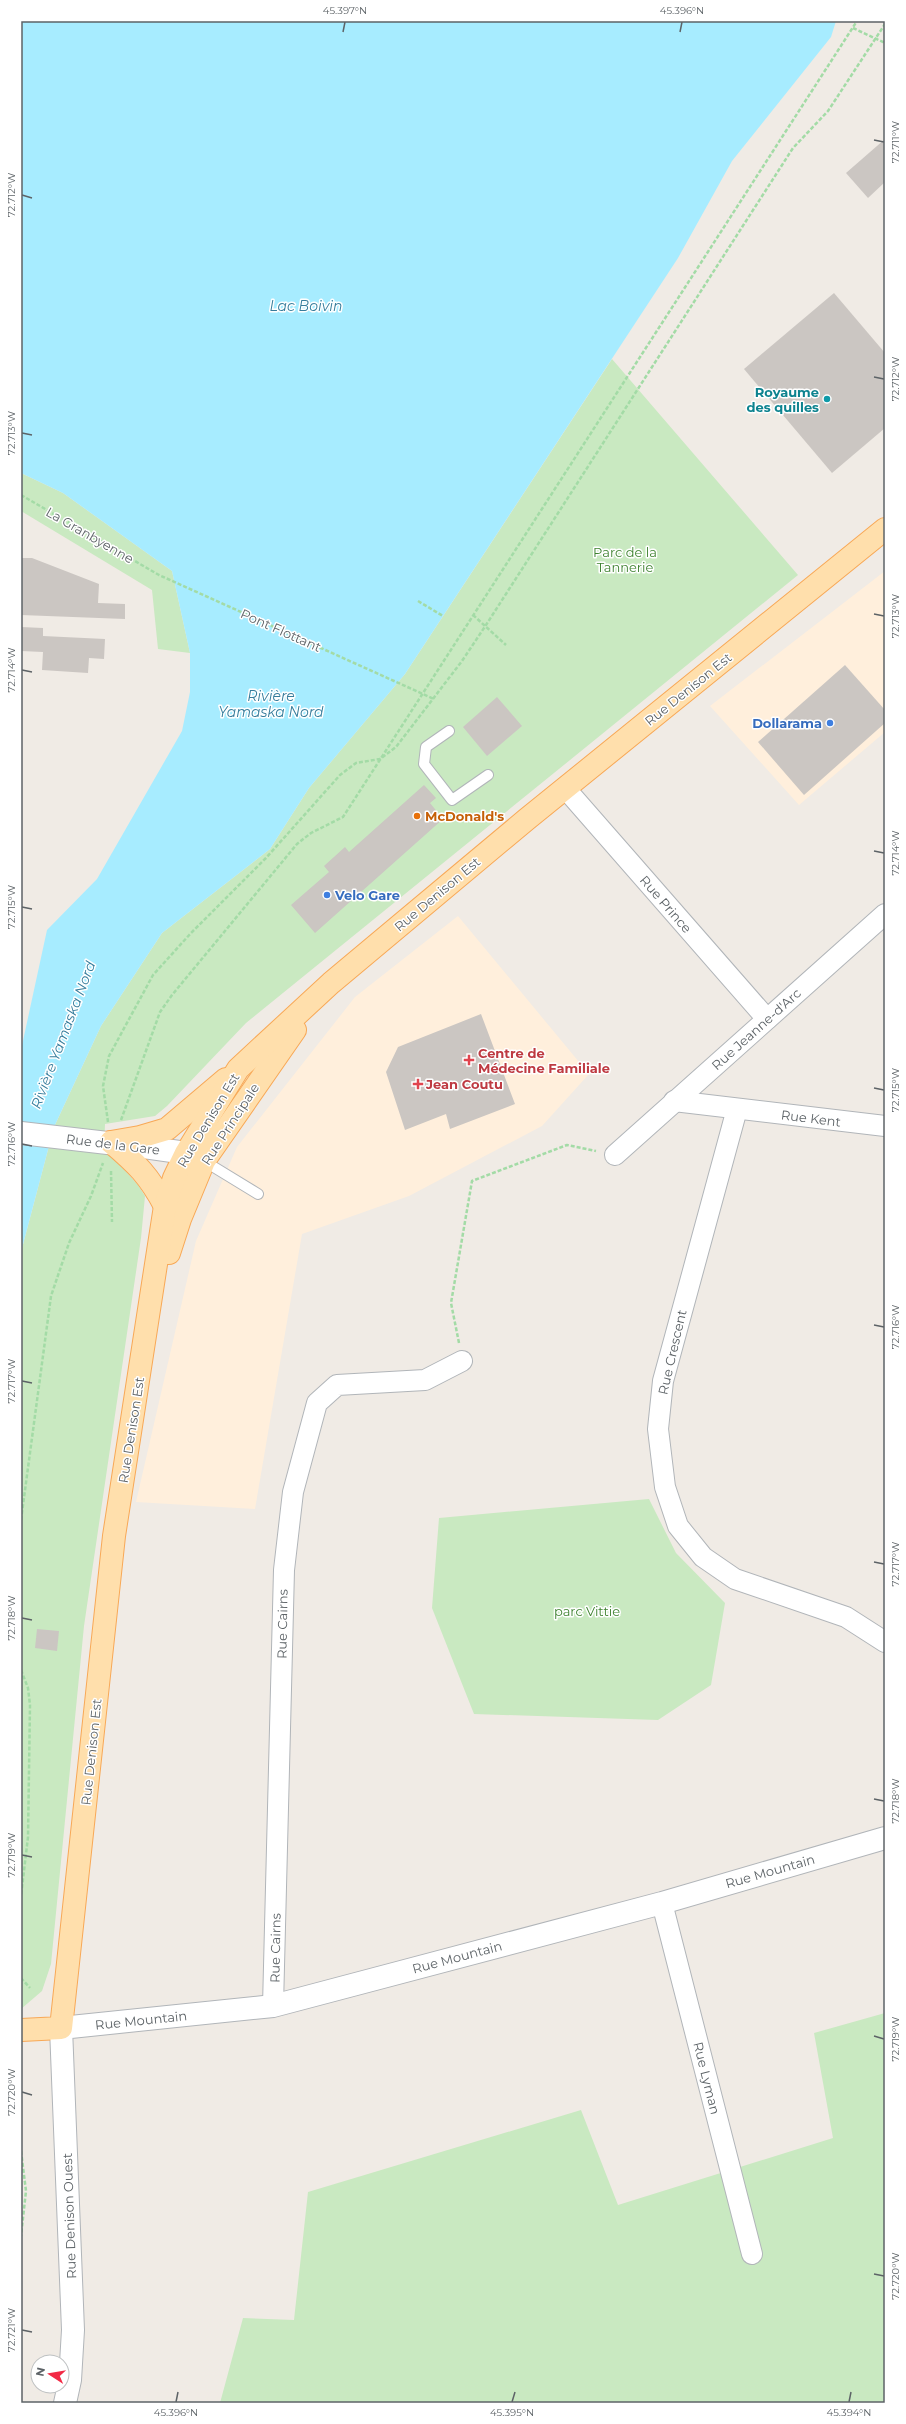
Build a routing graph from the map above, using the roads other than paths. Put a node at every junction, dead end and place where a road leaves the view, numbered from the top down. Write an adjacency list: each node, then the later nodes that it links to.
1 (885, 529): 4 (main road, Rue Denison Est)
2 (449, 730): 3 (lane)
3 (488, 775)
4 (565, 788): 6 (main road, Rue Denison Est); 7 (street, Rue Prince)
5 (885, 914): 7 (street, Rue Jeanne-d'Arc)
6 (318, 996): 8 (main road, Rue Denison Est); 15 (main road, Rue Principale)
7 (767, 1019): 9 (street, Rue Jeanne-d'Arc)
8 (238, 1069): 13 (main road); 15 (main road, Rue Denison Est)
9 (674, 1102): 10 (street); 14 (street)
10 (737, 1109): 11 (street, Rue Kent); 20 (street, Rue Crescent)
11 (885, 1126)
12 (21, 1133): 13 (street, Rue de la Gare)
13 (103, 1141): 15 (street, Rue de la Gare); 17 (main road)
14 (615, 1155)
15 (195, 1157): 16 (lane); 17 (main road, Rue Denison Est); 18 (main road, Rue Principale)
16 (258, 1194)
17 (165, 1206): 18 (main road, Rue Denison Est)
18 (150, 1309): 24 (main road, Rue Denison Est)
19 (462, 1361): 23 (street, Rue Cairns)
20 (885, 1642)
21 (885, 1838): 22 (street, Rue Mountain)
22 (662, 1903): 23 (street, Rue Mountain); 26 (street, Rue Lyman)
23 (273, 2006): 24 (street, Rue Mountain)
24 (62, 2028): 25 (main road, Rue Mountain); 27 (street, Rue Denison Ouest)
25 (22, 2030)
26 (752, 2254)
27 (65, 2403)

